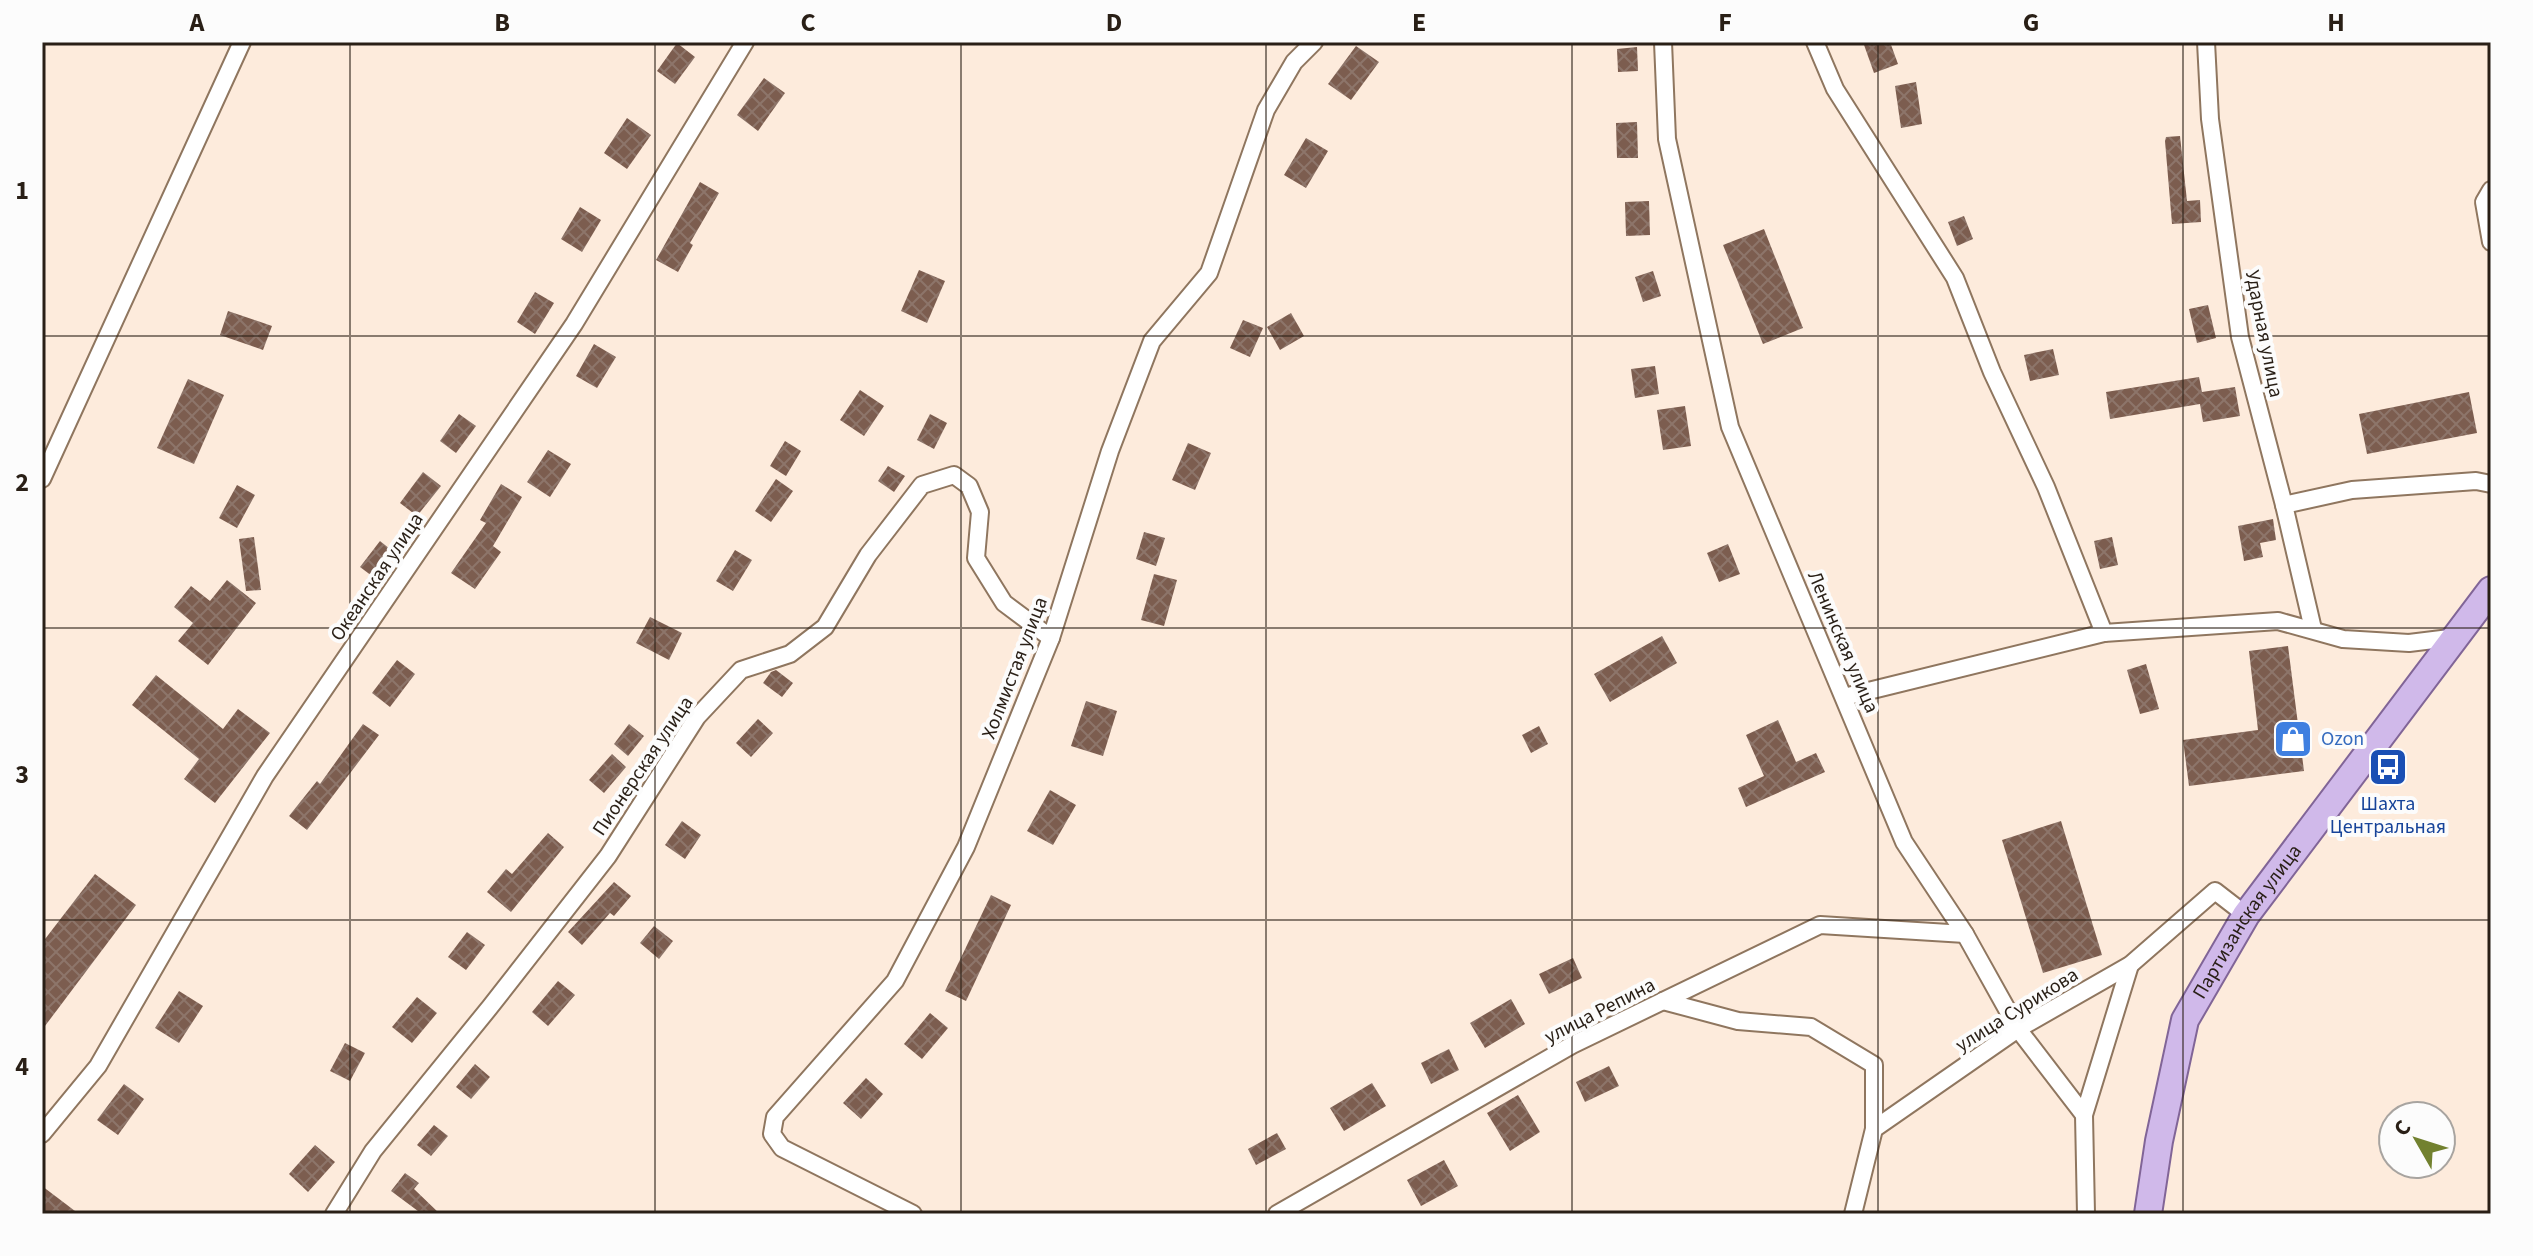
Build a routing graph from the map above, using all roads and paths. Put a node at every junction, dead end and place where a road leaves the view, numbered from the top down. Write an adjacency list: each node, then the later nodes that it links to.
1 (242, 42): 9 (street)
2 (745, 42): 25 (street, Океанская улица)
3 (1314, 42): 16 (street, Холмистая улица)
4 (1663, 42): 17 (street, Ленинская улица)
5 (1815, 42): 14 (street)
6 (2206, 42): 11 (street, Ударная улица)
7 (2491, 190): 8 (street)
8 (2491, 242)
9 (42, 479)
10 (2491, 484): 11 (street)
11 (2284, 505): 13 (street, Ударная улица)
12 (2491, 590): 15 (main road, Партизанская улица)
13 (2313, 629): 14 (street); 15 (street)
14 (2104, 633): 17 (street)
15 (2458, 637): 18 (main road, Партизанская улица)
16 (1051, 638): 26 (street, Пионерская улица); 27 (street, Холмистая улица)
17 (1844, 697): 19 (street, Ленинская улица)
18 (2246, 915): 20 (street, улица Сурикова); 31 (main road, Партизанская улица)
19 (1965, 934): 21 (street, улица Репина); 22 (street, Ленинская улица)
20 (2130, 965): 22 (street, улица Сурикова); 23 (street)
21 (1663, 1001): 24 (street); 28 (street, улица Репина)
22 (2018, 1029): 23 (street, Ленинская улица); 24 (street, улица Сурикова)
23 (2084, 1115): 30 (street)
24 (1874, 1129): 29 (street)
25 (42, 1134)
26 (334, 1214)
27 (913, 1214)
28 (1277, 1214)
29 (1853, 1214)
30 (2086, 1214)
31 (2148, 1214)

